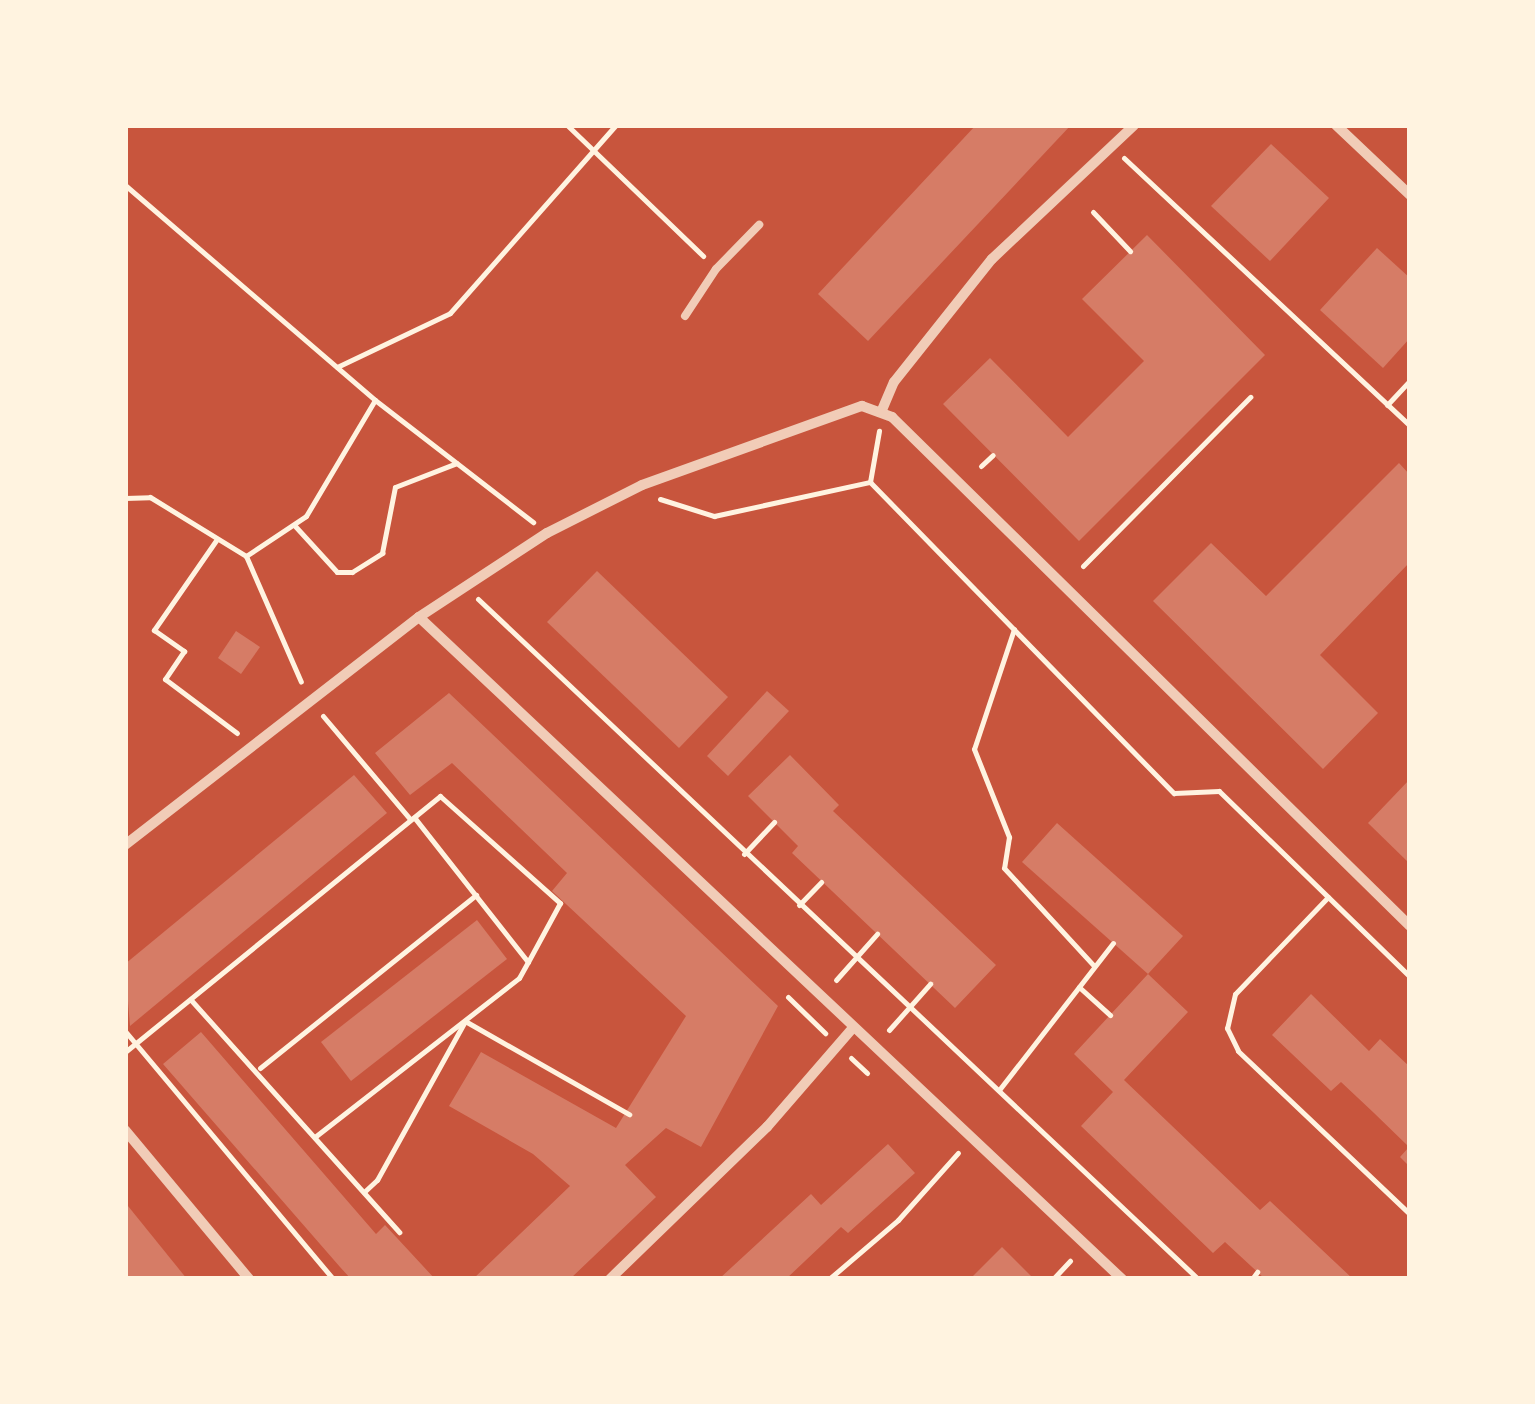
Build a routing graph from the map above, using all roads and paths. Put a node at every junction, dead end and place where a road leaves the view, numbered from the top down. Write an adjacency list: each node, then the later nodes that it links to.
1 (568, 125): 6 (path)
2 (616, 125): 6 (path)
3 (1134, 125): 5 (street)
4 (1336, 125): 8 (street)
5 (1113, 147): 18 (path); 19 (street)
6 (593, 150): 12 (path); 14 (path)
7 (125, 185): 14 (path)
8 (1410, 195)
9 (1093, 212): 11 (path)
10 (759, 225): 12 (lane)
11 (1130, 252)
12 (716, 269): 13 (lane)
13 (685, 316)
14 (337, 367): 17 (path)
15 (1410, 380): 18 (path)
16 (1250, 397): 31 (path)
17 (375, 400): 22 (path); 27 (path)
18 (1387, 405): 20 (path)
19 (887, 414): 24 (path); 25 (street); 45 (street)
20 (1410, 426)
21 (993, 455): 23 (path)
22 (457, 463): 27 (path); 28 (path)
23 (982, 466)
24 (870, 482): 25 (path); 34 (path)
25 (642, 485): 28 (street)
26 (125, 498): 29 (path)
27 (295, 526): 30 (path)
28 (547, 532): 32 (street)
29 (217, 539): 30 (path); 36 (path)
30 (246, 556): 35 (path)
31 (1083, 566)
32 (466, 586): 33 (street); 40 (path)
33 (419, 617): 35 (street); 58 (street)
34 (1014, 629): 43 (path); 50 (path)
35 (310, 700): 36 (street); 37 (path)
36 (251, 744): 39 (street)
37 (412, 818): 42 (path); 49 (path); 54 (path)
38 (774, 822): 40 (path)
39 (125, 846)
40 (744, 854): 44 (path)
41 (822, 882): 44 (path)
42 (476, 895): 49 (path); 63 (path)
43 (1328, 897): 51 (path); 71 (path)
44 (799, 905): 48 (path)
45 (1410, 926)
46 (877, 934): 48 (path)
47 (1113, 943): 50 (path)
48 (856, 958): 55 (path)
49 (528, 962): 57 (path)
50 (1094, 966): 53 (path)
51 (1410, 977)
52 (930, 984): 55 (path)
53 (1079, 986): 56 (path); 65 (path)
54 (190, 1000): 60 (path); 63 (path)
55 (910, 1008): 61 (path); 65 (path)
56 (1110, 1016)
57 (465, 1021): 66 (path); 68 (path); 70 (path)
58 (852, 1029): 61 (street); 77 (street)
59 (125, 1032): 60 (path)
60 (135, 1044): 62 (path); 76 (path)
61 (873, 1048): 64 (path); 80 (street)
62 (125, 1052)
63 (259, 1069): 68 (path)
64 (867, 1074)
65 (998, 1090): 81 (path)
66 (629, 1114)
67 (125, 1130): 75 (street)
68 (316, 1136): 70 (path)
69 (958, 1153): 78 (path)
70 (364, 1192): 72 (path)
71 (1410, 1214)
72 (399, 1232)
73 (1070, 1261): 79 (path)
74 (1257, 1272): 82 (path)
75 (249, 1279)
76 (333, 1279)
77 (610, 1279)
78 (829, 1279)
79 (1053, 1279)
80 (1122, 1279)
81 (1198, 1279)
82 (1252, 1279)

